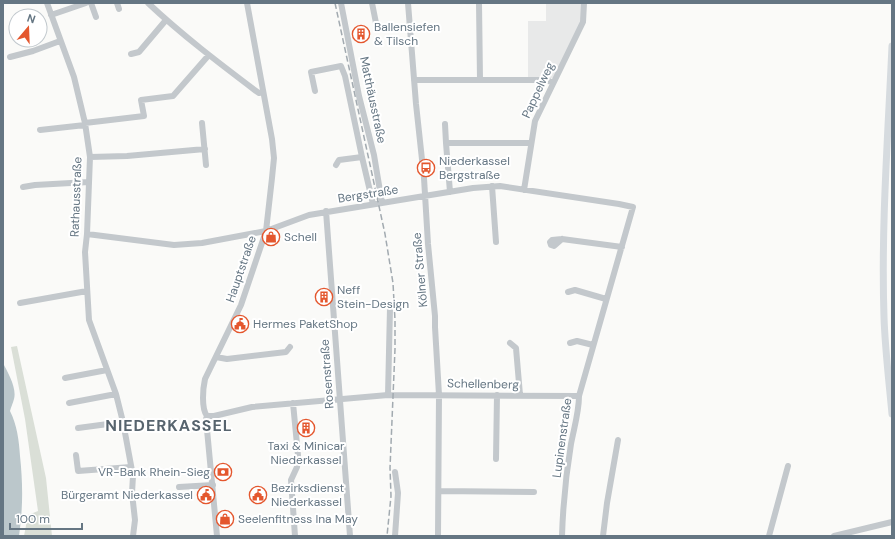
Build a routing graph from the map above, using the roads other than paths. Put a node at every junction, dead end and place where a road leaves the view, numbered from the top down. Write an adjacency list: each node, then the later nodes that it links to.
1 (47, 3): 11 (street, Rathausstraße)
2 (86, 3): 11 (street)
3 (91, 3): 12 (street)
4 (148, 3): 13 (street)
5 (246, 3): 24 (street, Hauptstraße)
6 (341, 3): 42 (street, Matthäusstraße)
7 (372, 3): 14 (street)
8 (408, 3): 20 (street, Kölner Straße)
9 (479, 3): 21 (street)
10 (584, 3): 22 (street, Pappelweg)
11 (51, 15): 15 (street, Rathausstraße)
12 (96, 17)
13 (166, 20): 17 (street); 18 (street)
14 (376, 23)
15 (60, 42): 19 (street); 26 (street, Rathausstraße)
16 (892, 46): 72 (main road)
17 (131, 54)
18 (208, 56): 24 (street); 26 (street)
19 (10, 57)
20 (414, 80): 21 (street); 41 (street, Kölner Straße)
21 (480, 80): 22 (street)
22 (553, 82): 30 (street, Pappelweg)
23 (315, 91): 32 (street)
24 (263, 92): 46 (street, Hauptstraße)
25 (202, 122): 31 (street)
26 (85, 124): 28 (street); 33 (street, Rathausstraße)
27 (445, 124): 29 (street)
28 (40, 130)
29 (446, 143): 30 (street); 40 (street)
30 (531, 143): 39 (street, Pappelweg)
31 (205, 149): 33 (street); 34 (street)
32 (362, 157): 35 (street); 43 (street)
33 (90, 158): 36 (street, Rathausstraße)
34 (206, 165)
35 (336, 165)
36 (89, 182): 38 (street); 47 (street, Rathausstraße)
37 (492, 186): 39 (street, Bergstraße); 40 (street, Bergstraße); 49 (street)
38 (23, 187)
39 (524, 190): 45 (street, Bergstraße)
40 (450, 192): 41 (street, Bergstraße)
41 (425, 196): 42 (street, Bergstraße); 65 (street, Kölner Straße)
42 (382, 203): 43 (street, Bergstraße)
43 (373, 204): 44 (street, Bergstraße)
44 (326, 211): 46 (street, Bergstraße); 69 (street, Rosenstraße)
45 (627, 228): 50 (street, Lupinenstraße)
46 (266, 231): 47 (street, Bergstraße); 60 (street, Hauptstraße)
47 (87, 234): 51 (street, Rathausstraße)
48 (562, 239): 50 (street)
49 (496, 242)
50 (622, 247): 53 (street, Lupinenstraße)
51 (87, 291): 54 (street); 61 (street, Rathausstraße)
52 (568, 292): 53 (street)
53 (606, 299): 58 (street, Lupinenstraße)
54 (20, 303)
55 (390, 308): 64 (street)
56 (570, 342): 58 (street)
57 (510, 343): 67 (street)
58 (593, 345): 68 (street, Lupinenstraße)
59 (290, 347): 60 (street)
60 (216, 357): 73 (street, Hauptstraße)
61 (107, 370): 62 (street); 63 (street, Rathausstraße)
62 (65, 378)
63 (116, 394): 70 (street); 74 (street, Rathausstraße)
64 (388, 395): 65 (street, Schellenberg); 69 (street, Schellenberg)
65 (439, 395): 66 (street, Schellenberg); 84 (street, Kölner Straße)
66 (497, 395): 67 (street, Schellenberg); 78 (street)
67 (520, 395): 68 (street, Schellenberg)
68 (579, 396): 93 (street, Lupinenstraße)
69 (340, 399): 71 (street, Schellenberg); 90 (street, Rosenstraße)
70 (69, 403)
71 (293, 403): 73 (street, Schellenberg); 89 (street)
72 (892, 414)
73 (208, 416): 82 (street, Hauptstraße)
74 (123, 422): 75 (street); 80 (street, Rathausstraße)
75 (78, 428)
76 (618, 440): 94 (street)
77 (76, 455): 80 (street)
78 (496, 458)
79 (788, 466): 95 (street)
80 (131, 467): 87 (street, Rathausstraße)
81 (395, 472): 91 (street)
82 (213, 485): 83 (street); 88 (street, Hauptstraße)
83 (179, 487)
84 (439, 491): 85 (street); 92 (street, Kölner Straße)
85 (534, 492)
86 (892, 522): 96 (street)
87 (133, 536)
88 (217, 536)
89 (295, 536)
90 (350, 536)
91 (395, 536)
92 (438, 536)
93 (562, 536)
94 (603, 536)
95 (769, 536)
96 (834, 536)

